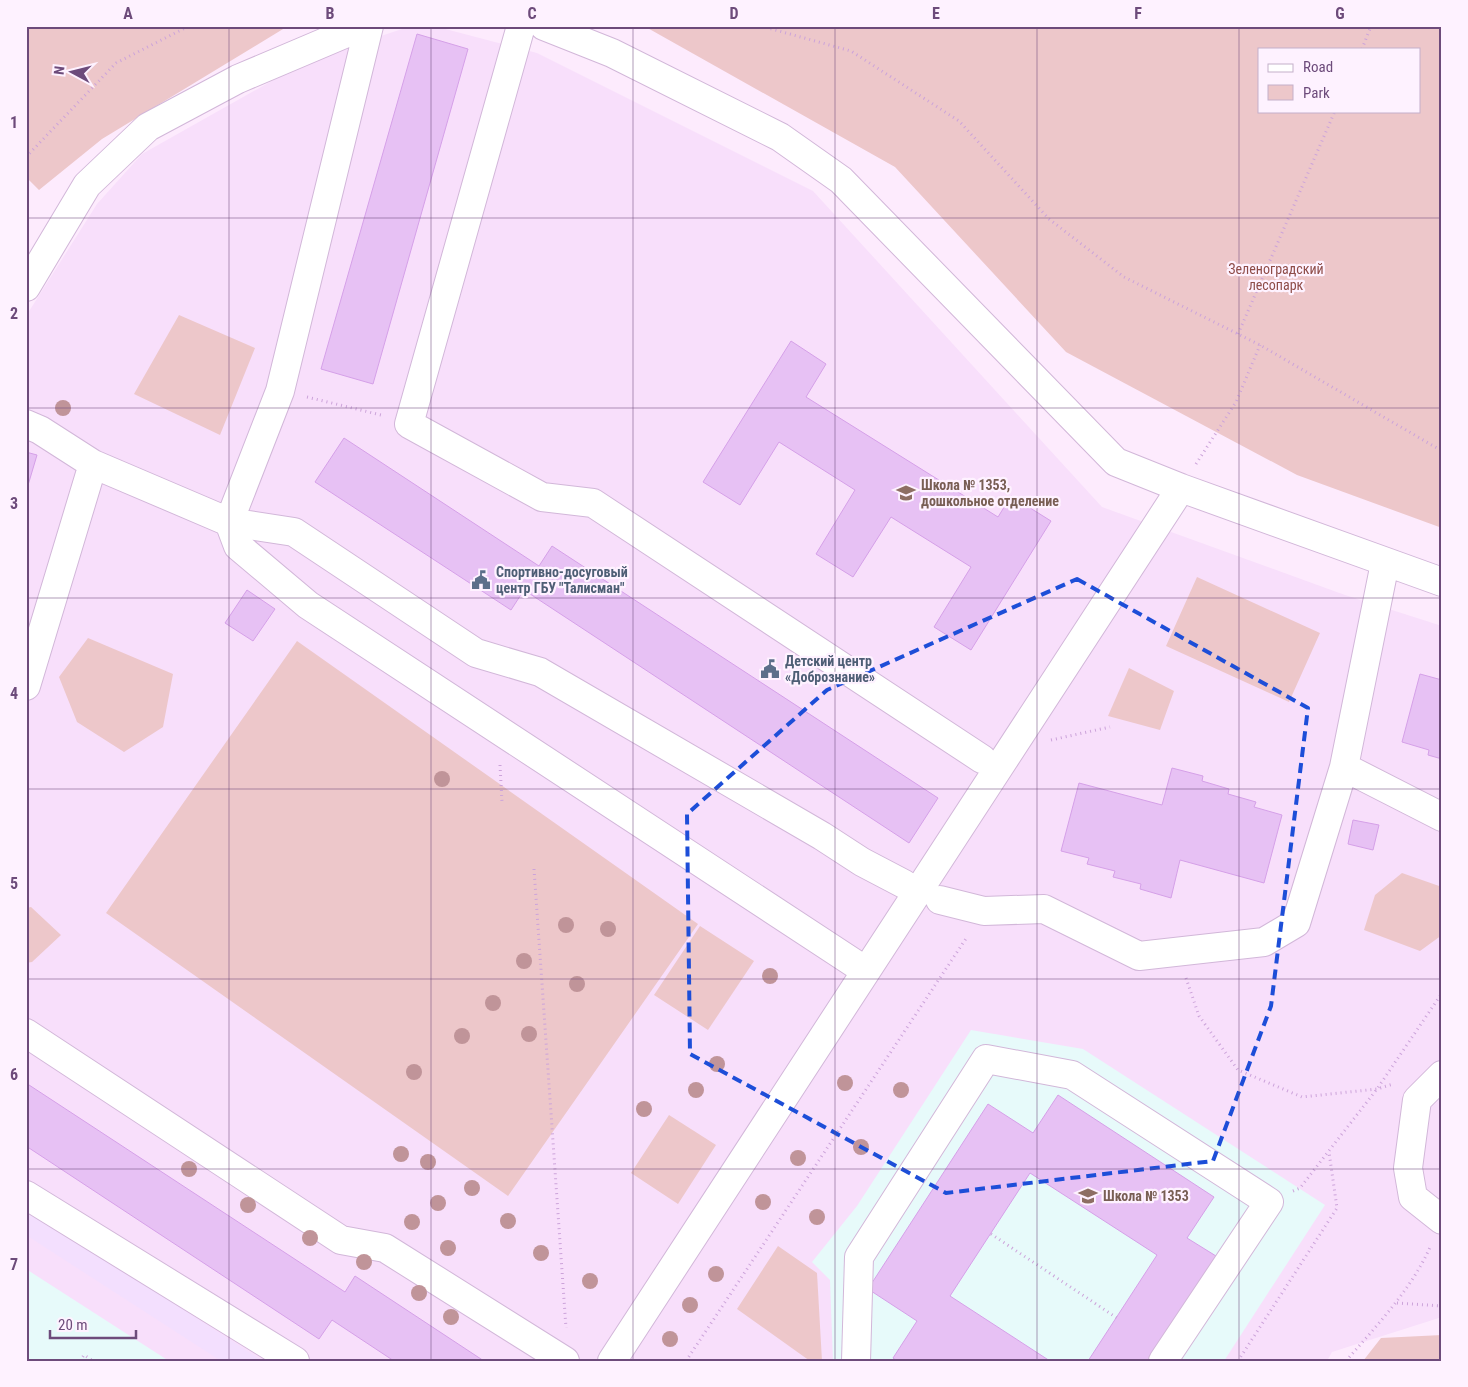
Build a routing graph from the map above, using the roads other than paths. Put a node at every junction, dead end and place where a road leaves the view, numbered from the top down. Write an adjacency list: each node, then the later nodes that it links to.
1 (362, 26): 5 (street)
2 (369, 26): 9 (street)
3 (521, 26): 13 (street)
4 (544, 26): 8 (street)
5 (26, 287)
6 (26, 424): 7 (street)
7 (93, 464): 9 (street); 12 (street)
8 (1181, 488): 10 (street); 18 (street)
9 (229, 522): 16 (street); 18 (street)
10 (1385, 563): 11 (street); 14 (street)
11 (1442, 582)
12 (26, 686)
13 (982, 759)
14 (1344, 767): 15 (street); 17 (street)
15 (1442, 817)
16 (904, 884)
17 (940, 900)
18 (866, 971): 25 (street)
19 (26, 1034): 24 (street)
20 (1442, 1074): 22 (street)
21 (26, 1195): 23 (street)
22 (1442, 1220)
23 (295, 1361)
24 (565, 1361)
25 (612, 1361)
26 (856, 1361): 27 (street)
27 (1163, 1361)

